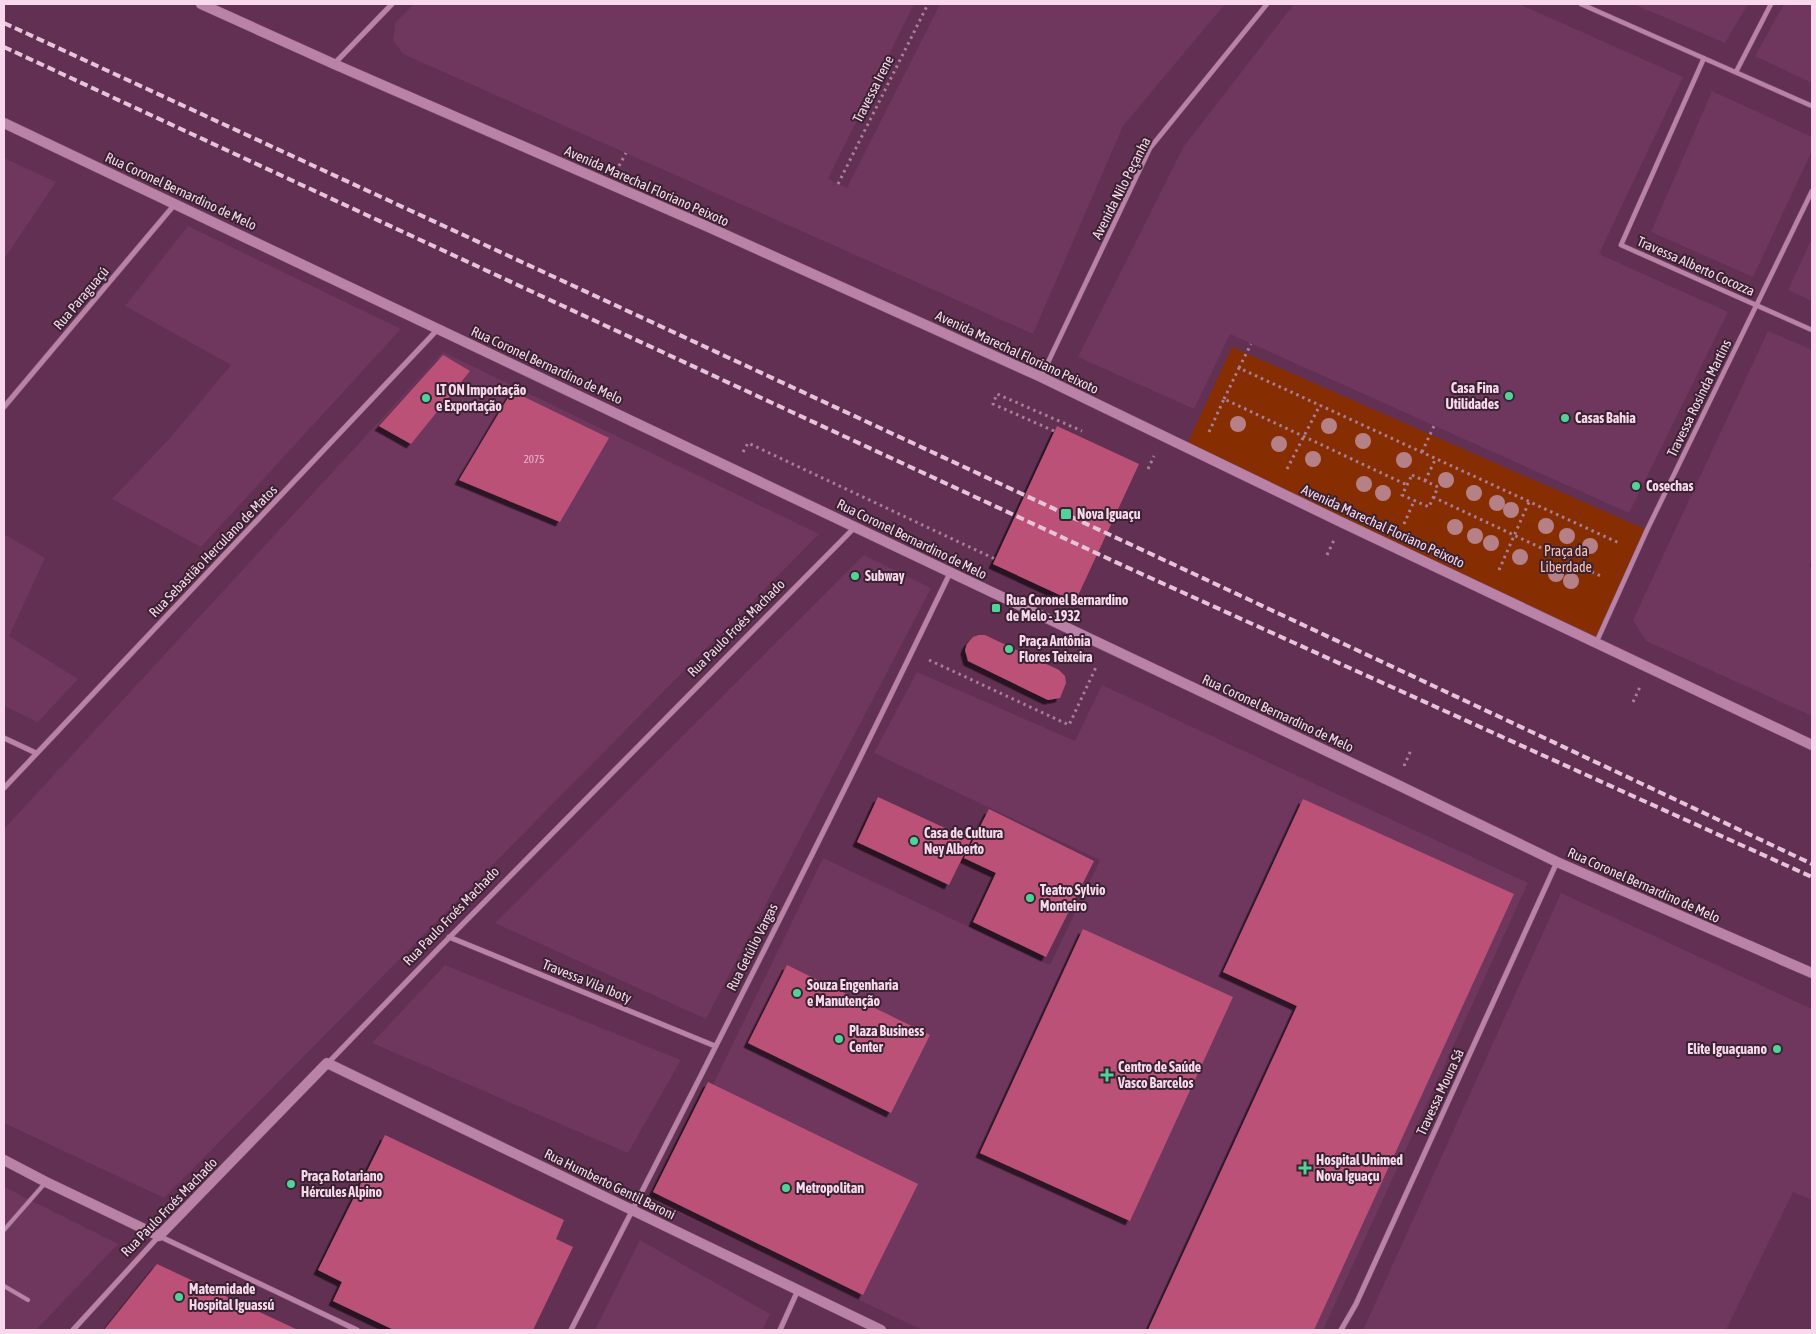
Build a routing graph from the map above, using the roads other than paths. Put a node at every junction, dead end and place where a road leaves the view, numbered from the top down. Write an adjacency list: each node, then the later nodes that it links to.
1 (201, 4): 7 (main road, Avenida Marechal Floriano Peixoto)
2 (392, 4): 7 (street)
3 (1267, 4): 16 (street, Avenida Nilo Peçanha)
4 (1581, 4): 6 (street)
5 (1771, 4): 8 (street)
6 (1704, 58): 8 (street); 13 (street, Travessa Alberto Cocozza)
7 (334, 64): 16 (main road, Avenida Marechal Floriano Peixoto)
8 (1736, 72): 9 (street)
9 (1812, 106)
10 (4, 123): 12 (main road, Rua Coronel Bernardino de Melo)
11 (1812, 190): 13 (street, Travessa Rosinda Martins)
12 (175, 204): 14 (main road, Rua Coronel Bernardino de Melo); 17 (street, Rua Paraguaçú)
13 (1757, 305): 15 (street, Travessa Alberto Cocozza); 20 (street, Travessa Rosinda Martins)
14 (438, 329): 18 (main road, Rua Coronel Bernardino de Melo); 23 (street, Rua Sebastião Herculano de Matos)
15 (1812, 330)
16 (1041, 377): 20 (main road, Avenida Marechal Floriano Peixoto)
17 (4, 407)
18 (855, 527): 19 (main road, Rua Coronel Bernardino de Melo); 26 (street, Rua Paulo Froés Machado)
19 (950, 573): 25 (main road, Rua Coronel Bernardino de Melo); 28 (street, Rua Getúlio Vargas)
20 (1596, 643): 22 (main road, Avenida Marechal Floriano Peixoto)
21 (4, 738): 23 (street)
22 (1812, 744)
23 (36, 752): 24 (street, Rua Sebastião Herculano de Matos)
24 (4, 788)
25 (1557, 862): 27 (main road, Rua Coronel Bernardino de Melo); 43 (street, Travessa Moura Sá)
26 (449, 938): 28 (street, Travessa Vila Iboty); 29 (street, Rua Paulo Froés Machado)
27 (1812, 973)
28 (716, 1046): 32 (street, Rua Getúlio Vargas)
29 (327, 1063): 32 (main road, Rua Humberto Gentil Baroni); 34 (main road, Rua Paulo Froés Machado)
30 (4, 1160): 31 (main road)
31 (46, 1182): 33 (lane); 34 (main road)
32 (633, 1210): 36 (main road, Rua Humberto Gentil Baroni); 40 (street, Rua Getúlio Vargas)
33 (4, 1230)
34 (159, 1236): 38 (street, Rua Paulo Froés Machado); 39 (street)
35 (4, 1286): 37 (lane)
36 (798, 1290): 41 (street); 42 (main road, Rua Humberto Gentil Baroni)
37 (28, 1300)
38 (73, 1330)
39 (357, 1330)
40 (571, 1330)
41 (780, 1330)
42 (881, 1330)
43 (1341, 1330)

